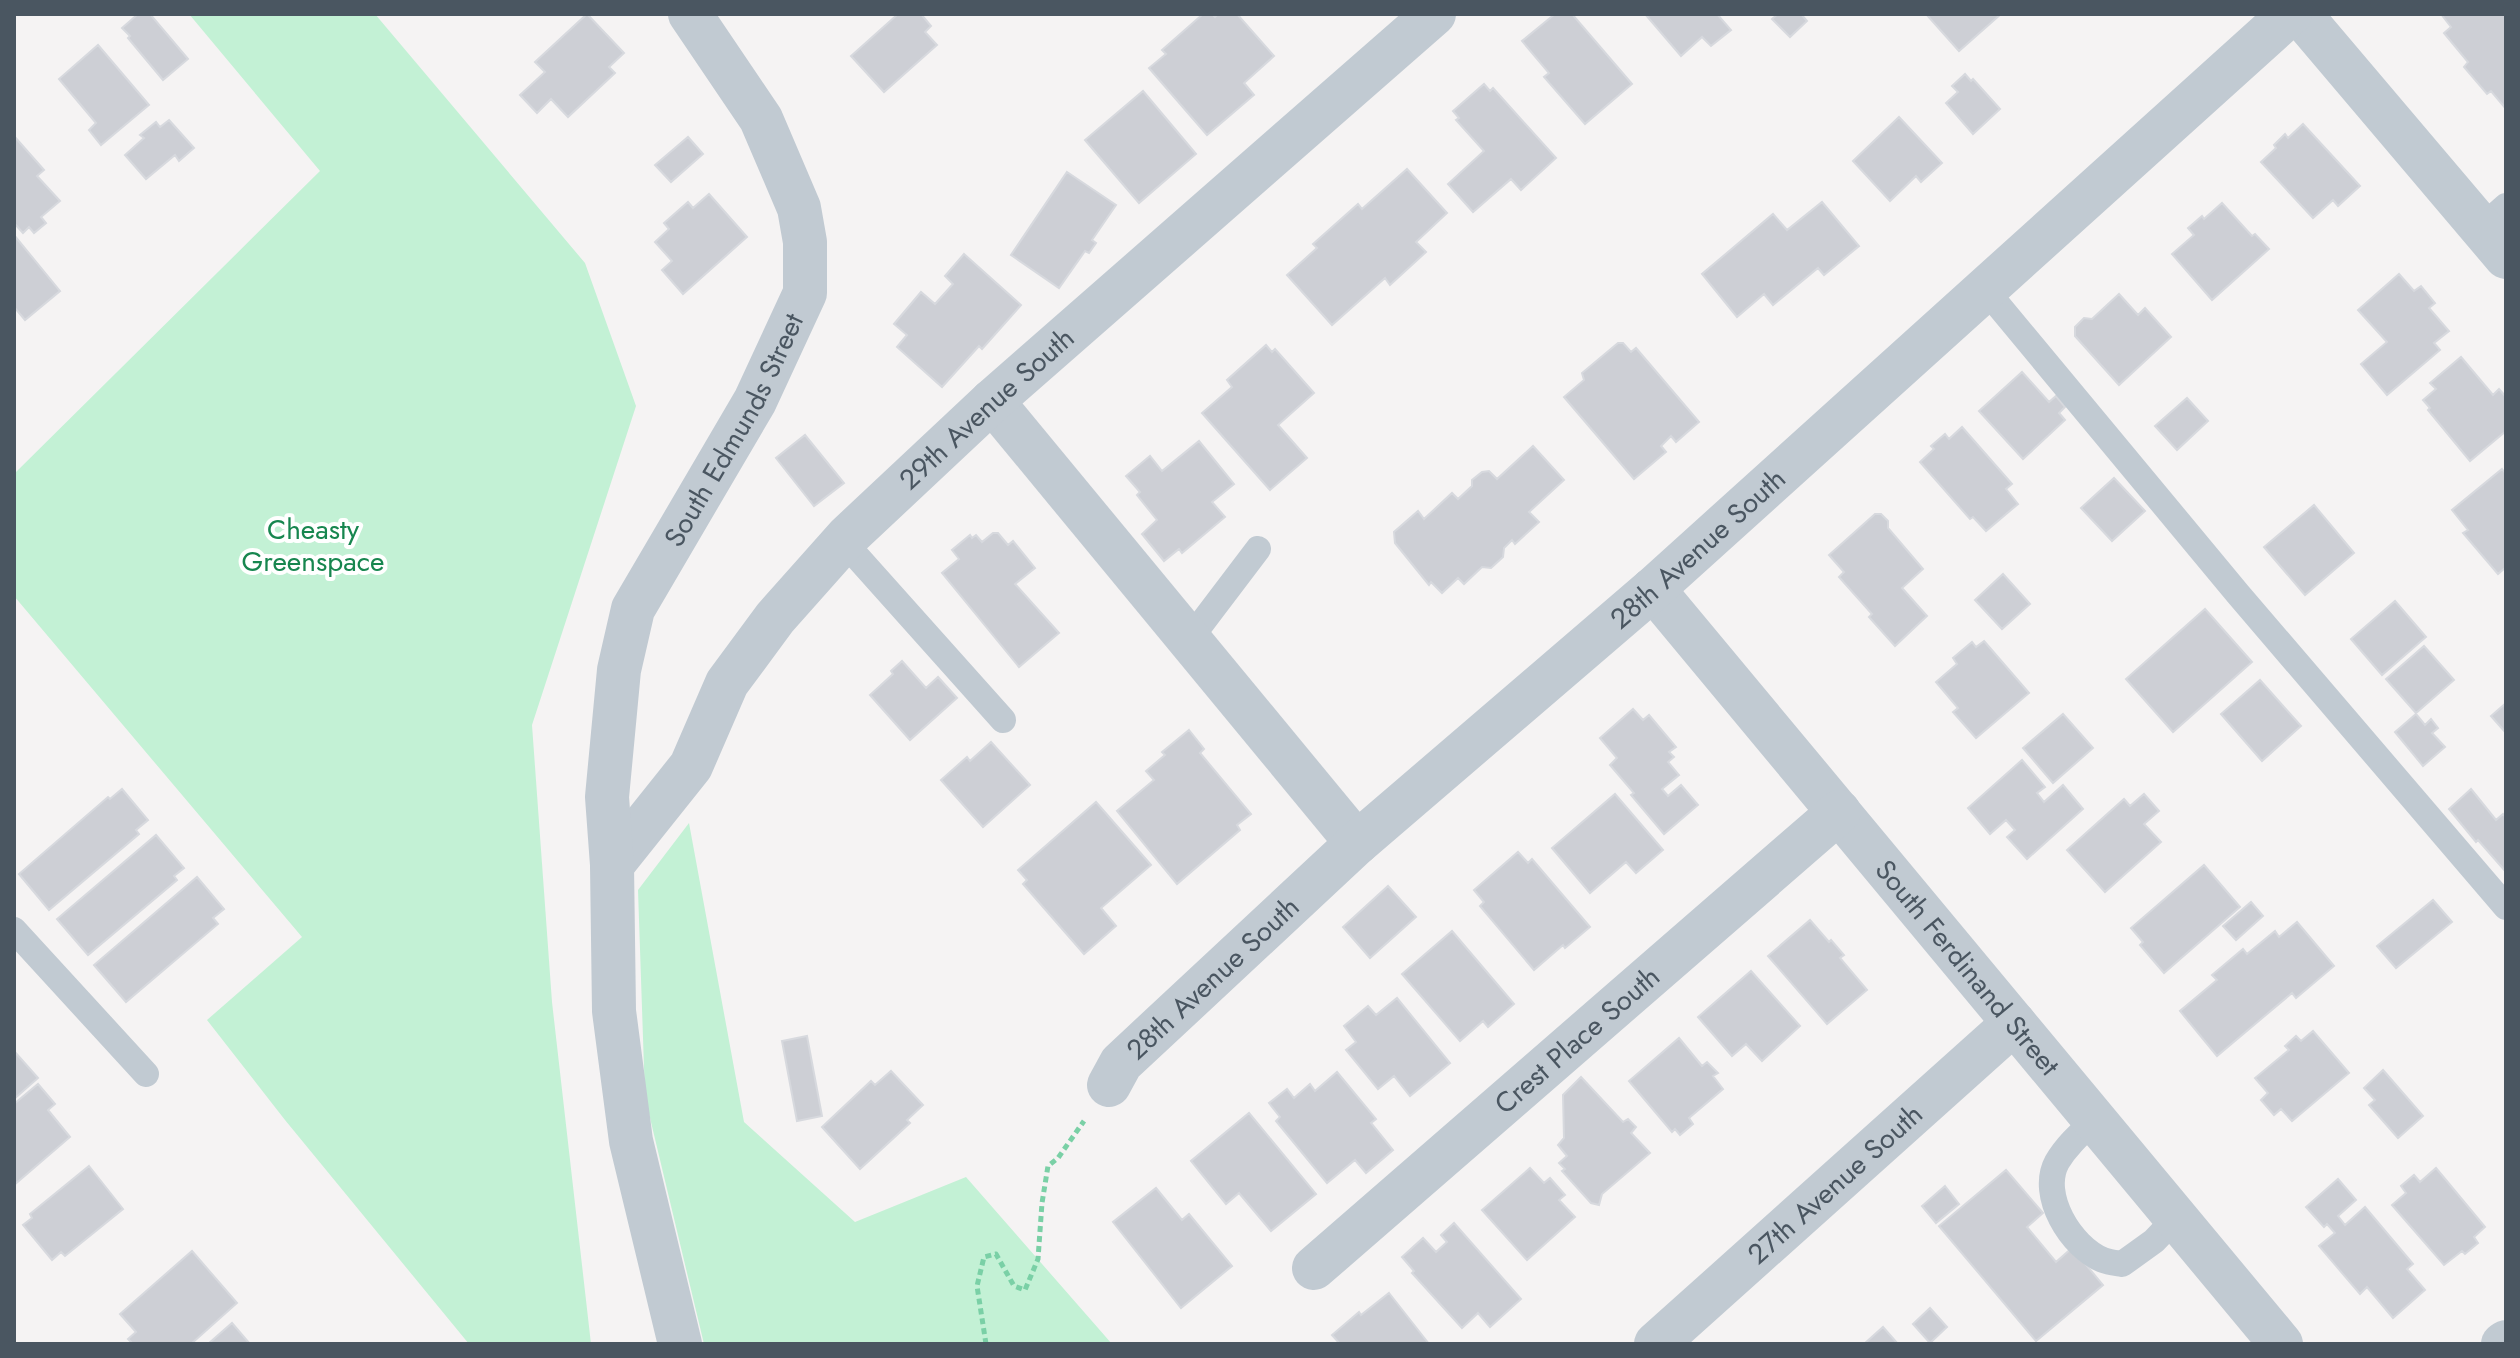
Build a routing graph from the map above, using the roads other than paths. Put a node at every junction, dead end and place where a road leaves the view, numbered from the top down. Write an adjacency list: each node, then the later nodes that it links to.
1 (690, 14): 15 (street, South Edmunds Street)
2 (1434, 14): 7 (street, 29th Avenue South)
3 (2290, 14): 6 (street, 28th Avenue South)
4 (2300, 14): 5 (street)
5 (2498, 230)
6 (1984, 288): 10 (street, 28th Avenue South); 16 (lane)
7 (992, 401): 8 (street, 29th Avenue South); 11 (street)
8 (843, 541): 12 (lane); 15 (street, 29th Avenue South)
9 (1258, 549): 11 (lane)
10 (1653, 589): 13 (street, South Ferdinand Street); 14 (street, 28th Avenue South)
11 (1189, 640): 14 (street)
12 (1003, 720)
13 (1839, 812): 18 (street, South Ferdinand Street); 23 (street, Crest Place South)
14 (1357, 843): 20 (street, 28th Avenue South)
15 (612, 865): 24 (street, South Edmunds Street)
16 (2506, 907)
17 (14, 930): 19 (lane)
18 (2014, 1023): 21 (street, South Ferdinand Street); 25 (street, 27th Avenue South)
19 (146, 1074)
20 (1109, 1085)
21 (2095, 1120): 22 (street, South Ferdinand Street); 22 (lane)
22 (2176, 1218): 26 (street, South Ferdinand Street)
23 (1314, 1268)
24 (680, 1344)
25 (1656, 1344)
26 (2281, 1344)

